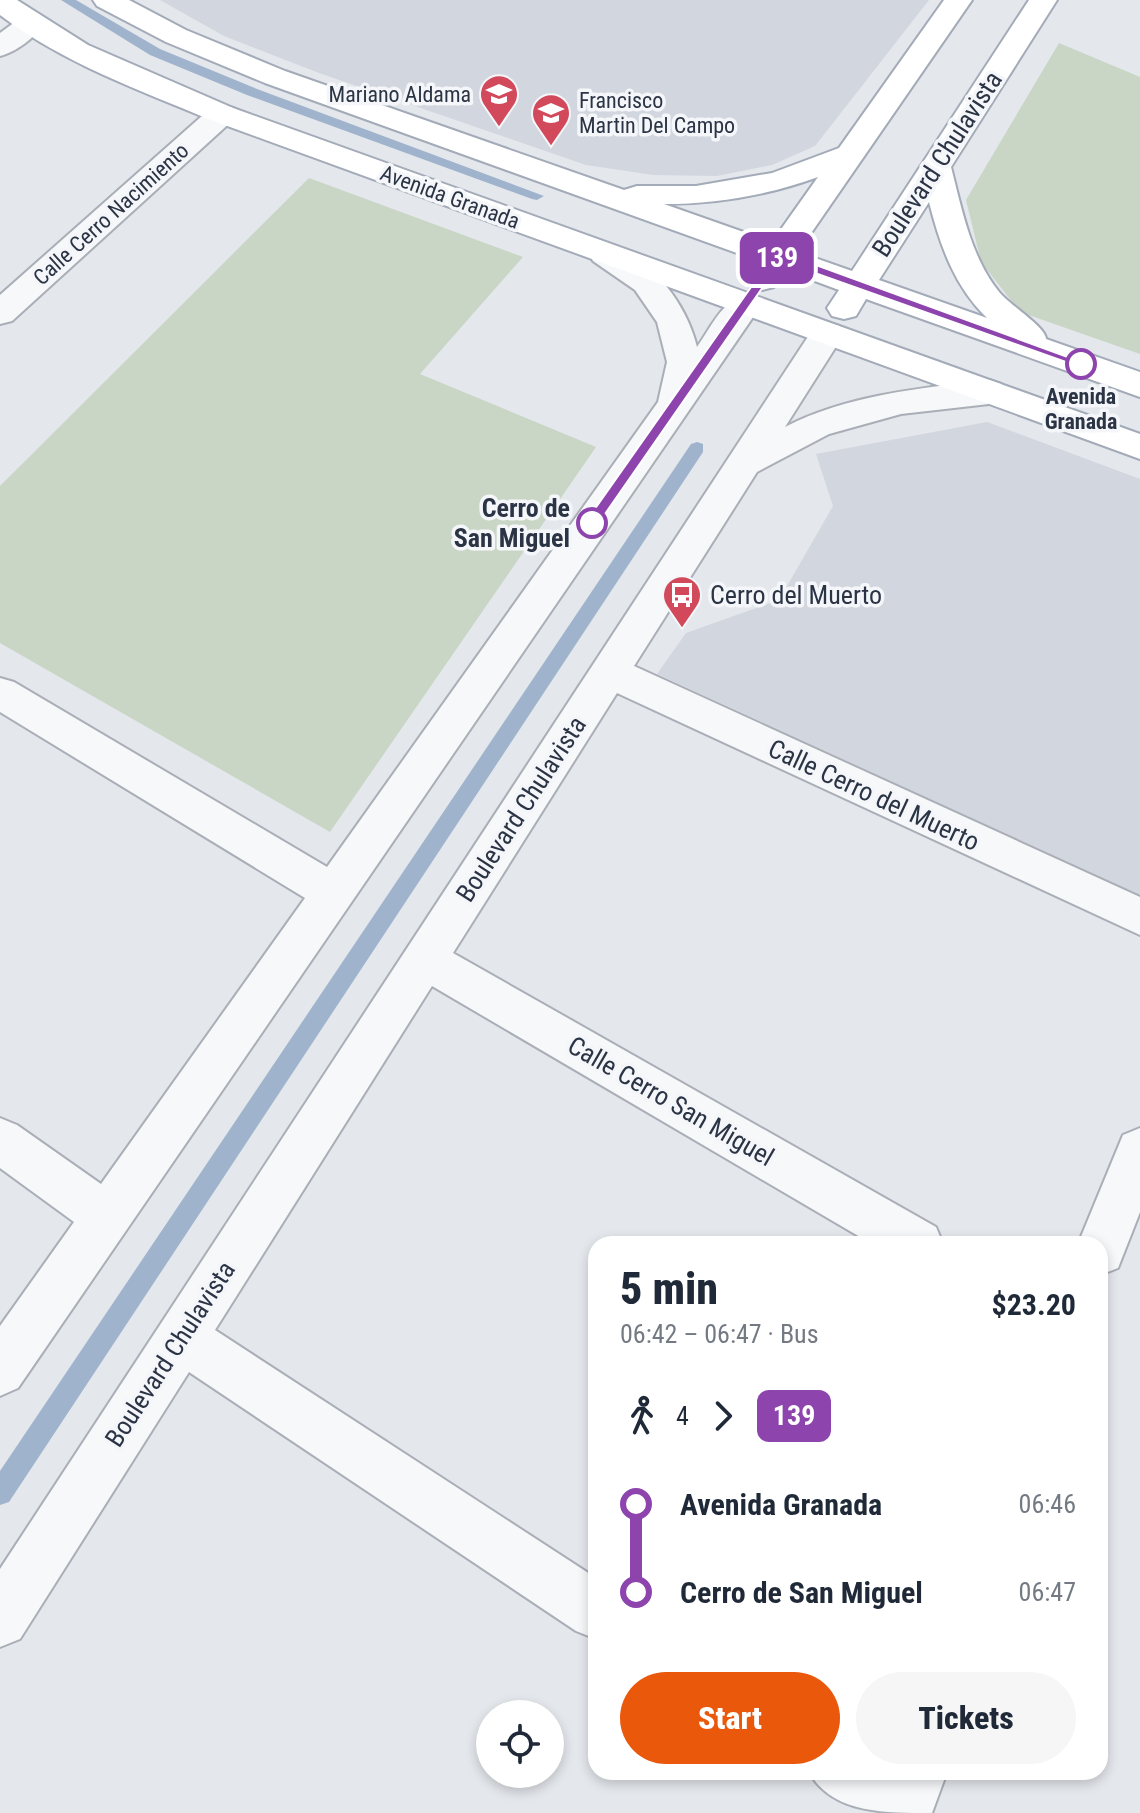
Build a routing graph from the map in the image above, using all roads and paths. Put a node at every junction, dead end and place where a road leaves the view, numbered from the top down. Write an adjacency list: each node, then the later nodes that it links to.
1 (107, 0): 10 (main road)
2 (958, 0): 8 (main road)
3 (1043, 0): 9 (main road, Boulevard Chulavista)
4 (0, 1): 5 (main road, Avenida Granada)
5 (29, 25): 6 (street); 7 (main road, Avenida Granada)
6 (0, 47)
7 (222, 114): 11 (main road, Avenida Granada); 15 (street, Calle Cerro Nacimiento)
8 (849, 155): 10 (main road); 12 (main road)
9 (935, 166): 13 (main road, Boulevard Chulavista); 17 (main road)
10 (609, 195): 12 (main road)
11 (605, 254): 14 (main road, Avenida Granada); 20 (street)
12 (779, 256): 13 (main road); 14 (main road)
13 (860, 285): 16 (main road, Boulevard Chulavista); 17 (main road)
14 (745, 304): 16 (main road, Avenida Granada); 20 (street)
15 (0, 313)
16 (827, 334): 19 (main road, Avenida Granada); 22 (street, Boulevard Chulavista)
17 (1064, 357): 18 (main road)
18 (1140, 385)
19 (989, 392): 21 (main road, Avenida Granada); 22 (street)
20 (674, 405): 25 (street)
21 (1140, 447)
22 (743, 464): 23 (street, Boulevard Chulavista)
23 (609, 672): 26 (street, Calle Cerro del Muerto); 27 (street, Boulevard Chulavista)
24 (0, 693): 25 (street)
25 (334, 893): 30 (street)
26 (1140, 917)
27 (425, 959): 31 (street, Calle Cerro San Miguel); 33 (street, Boulevard Chulavista)
28 (0, 1140): 30 (street)
29 (1140, 1150): 32 (street)
30 (107, 1217): 34 (street)
31 (904, 1236)
32 (1106, 1236)
33 (181, 1337): 35 (street); 36 (street, Boulevard Chulavista)
34 (0, 1370)
35 (588, 1606)
36 (0, 1619)
37 (851, 1780): 39 (street)
38 (914, 1780): 39 (street)
39 (902, 1813)

